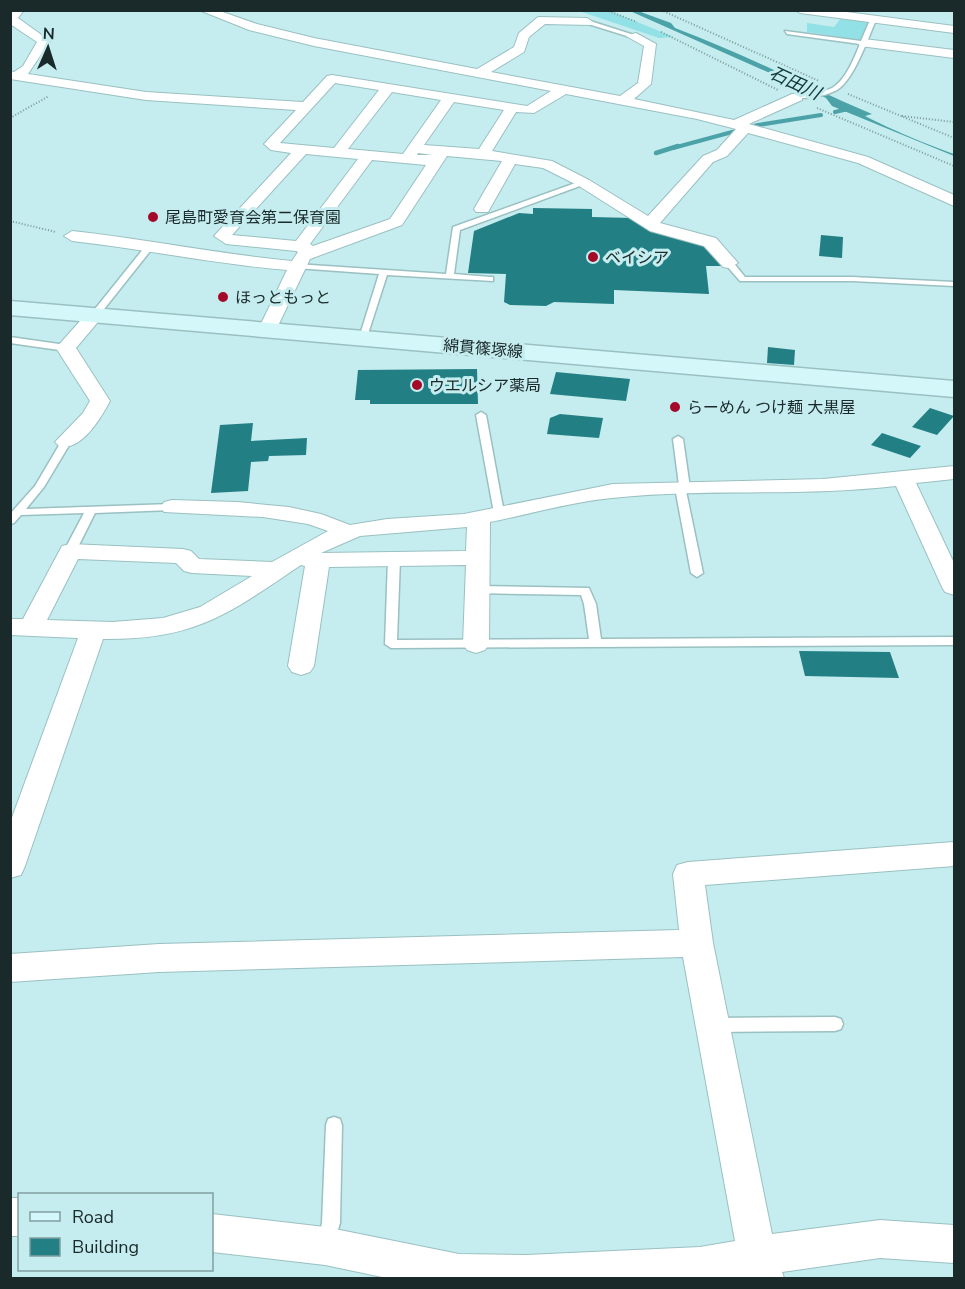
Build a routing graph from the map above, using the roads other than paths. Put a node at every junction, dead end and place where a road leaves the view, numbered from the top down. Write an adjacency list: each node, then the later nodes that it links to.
1 (19, 10): 12 (street)
2 (204, 10): 11 (street)
3 (800, 10): 4 (street)
4 (880, 17): 6 (street); 9 (lane)
5 (586, 21): 8 (lane); 11 (street)
6 (954, 30)
7 (786, 32): 9 (lane)
8 (632, 36): 17 (street)
9 (864, 43): 10 (street); 15 (lane)
10 (954, 54)
11 (482, 72): 14 (street)
12 (14, 76): 18 (street)
13 (389, 87): 16 (street); 18 (street); 22 (street)
14 (566, 88): 17 (street); 19 (street)
15 (795, 96): 20 (street)
16 (450, 98): 19 (street); 23 (street)
17 (625, 99): 20 (street)
18 (305, 106): 21 (street)
19 (512, 108): 24 (street)
20 (742, 126): 29 (street); 31 (street)
21 (303, 149): 22 (street); 34 (street)
22 (337, 153): 25 (street)
23 (411, 153): 25 (street); 26 (street)
24 (483, 154): 26 (street); 27 (street)
25 (368, 155): 34 (street)
26 (439, 156): 34 (street)
27 (511, 158): 28 (street); 30 (street)
28 (584, 183): 31 (street); 38 (lane)
29 (954, 201)
30 (482, 209)
31 (650, 224): 35 (street)
32 (72, 236): 33 (street)
33 (151, 245): 36 (street); 42 (lane)
34 (306, 249): 36 (street)
35 (729, 262): 40 (lane)
36 (296, 266): 37 (lane); 43 (street)
37 (383, 273): 38 (lane); 44 (lane)
38 (450, 276): 39 (lane)
39 (490, 279)
40 (954, 284)
41 (10, 308): 42 (main road, 綿貫篠塚線)
42 (94, 315): 43 (main road, 綿貫篠塚線); 46 (street)
43 (267, 330): 44 (main road, 綿貫篠塚線)
44 (363, 338): 47 (main road, 綿貫篠塚線)
45 (10, 340): 46 (lane)
46 (66, 348): 50 (street)
47 (954, 390)
48 (481, 416): 56 (lane)
49 (678, 439): 53 (lane)
50 (66, 442): 57 (lane)
51 (954, 472): 52 (street)
52 (904, 480): 53 (street); 64 (street)
53 (683, 488): 56 (street); 63 (lane)
54 (172, 507): 55 (lane); 58 (street)
55 (91, 510): 57 (lane); 59 (lane)
56 (489, 515): 58 (street); 60 (street)
57 (14, 516)
58 (346, 533): 62 (street)
59 (70, 551): 62 (street); 66 (street)
60 (478, 558): 61 (street); 65 (street)
61 (394, 559): 62 (street); 69 (lane)
62 (297, 562): 67 (street); 71 (street)
63 (697, 573)
64 (954, 587)
65 (476, 590): 69 (street); 70 (lane)
66 (21, 627): 67 (street)
67 (94, 628): 73 (street)
68 (954, 641): 70 (lane)
69 (476, 644): 70 (lane)
70 (596, 644)
71 (301, 666)
72 (954, 854): 74 (street)
73 (10, 866)
74 (697, 943): 75 (street); 77 (street)
75 (10, 968)
76 (836, 1024): 77 (lane)
77 (713, 1025): 82 (street)
78 (334, 1125): 81 (lane)
79 (213, 1233): 81 (street)
80 (954, 1244): 82 (street)
81 (326, 1246): 82 (street)
82 (761, 1267)

